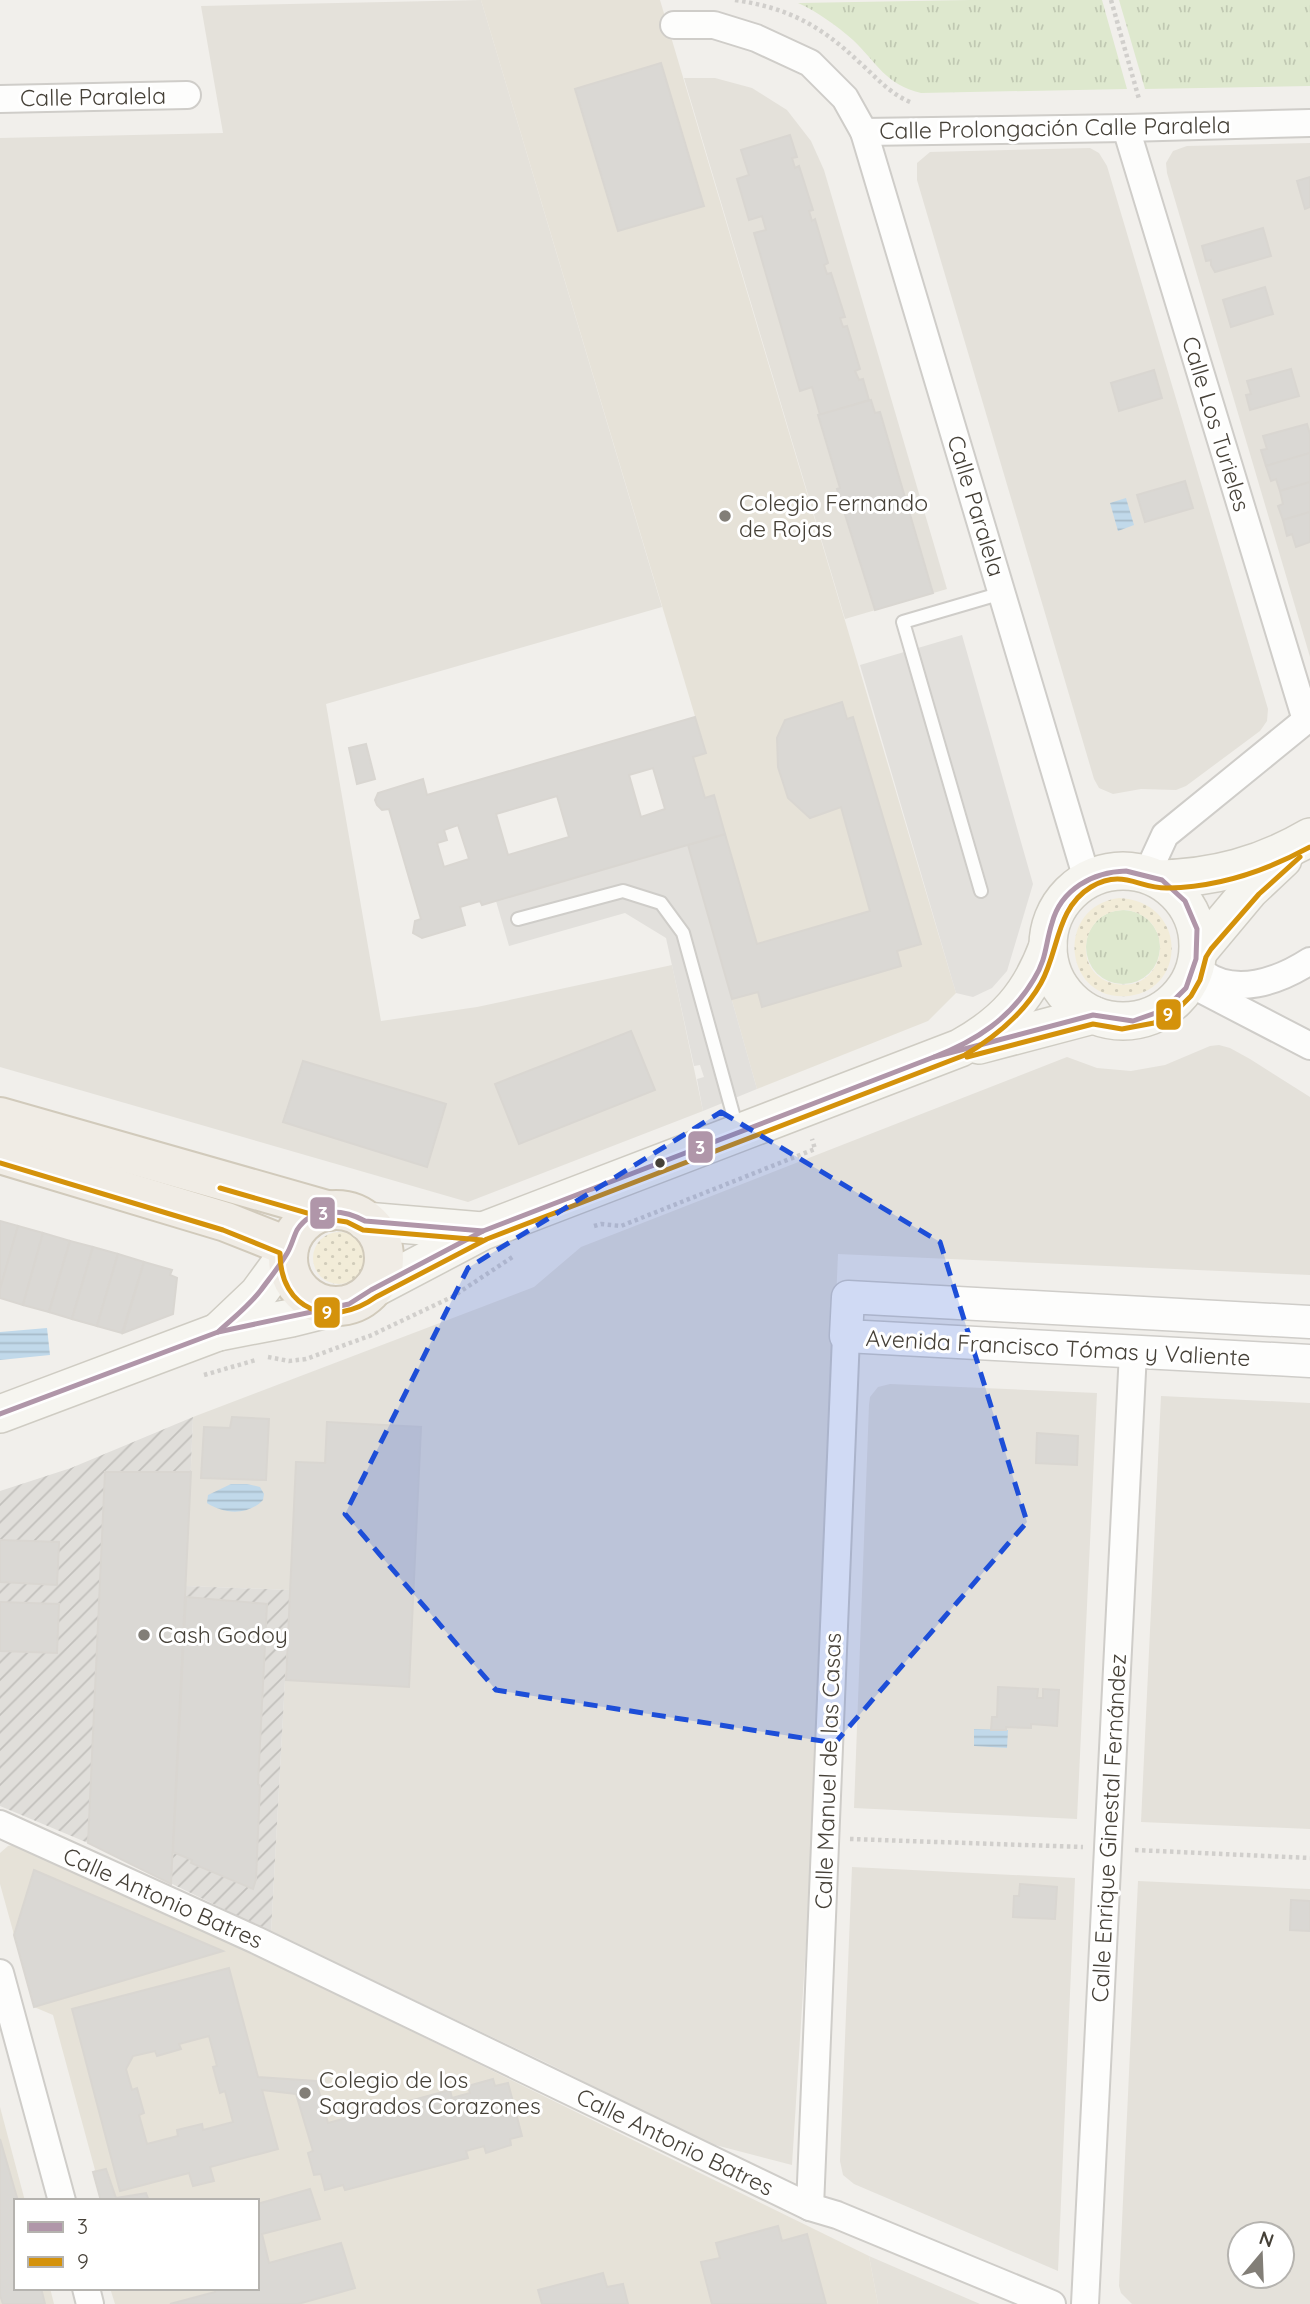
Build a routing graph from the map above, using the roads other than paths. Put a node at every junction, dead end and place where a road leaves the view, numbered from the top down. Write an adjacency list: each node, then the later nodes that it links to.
1 (674, 25): 6 (street, Calle Prolongación Calle Paralela)
2 (187, 95): 3 (street, Calle Paralela)
3 (0, 99)
4 (1310, 123): 5 (street, Calle Prolongación Calle Paralela)
5 (1126, 128): 6 (street, Calle Prolongación Calle Paralela); 8 (street, Calle Los Turieles)
6 (864, 132): 7 (street, Calle Paralela)
7 (1002, 593): 10 (street, Calle Paralela); 11 (lane)
8 (1308, 719): 9 (street)
9 (1152, 876): 10 (main road); 15 (main road); 15 (main road)
10 (1087, 879): 13 (main road)
11 (981, 891)
12 (518, 919): 20 (lane)
13 (1048, 946): 16 (main road); 18 (main road)
14 (1310, 961): 15 (street)
15 (1194, 968): 16 (main road); 17 (street)
16 (1093, 1015): 18 (main road)
17 (1310, 1046)
18 (934, 1057): 20 (main road)
19 (0, 1117): 22 (main road)
20 (738, 1132): 23 (main road)
21 (0, 1154): 24 (main road)
22 (348, 1216): 23 (main road); 24 (main road); 25 (main road)
23 (483, 1231): 25 (main road)
24 (289, 1250): 25 (main road); 27 (main road)
25 (355, 1298): 27 (main road)
26 (1310, 1322): 28 (street, Avenida Francisco Tómas y Valiente)
27 (218, 1332): 31 (main road)
28 (846, 1336): 29 (street, Avenida Francisco Tómas y Valiente); 35 (street, Calle Manuel de las Casas)
29 (1133, 1352): 30 (street, Avenida Francisco Tómas y Valiente); 37 (street, Calle Enrique Ginestal Fernández)
30 (1310, 1362)
31 (0, 1414)
32 (0, 1824): 35 (street, Calle Antonio Batres)
33 (0, 1973): 34 (street)
34 (61, 2199)
35 (810, 2207): 36 (street, Calle Antonio Batres)
36 (1052, 2304)
37 (1085, 2304)

